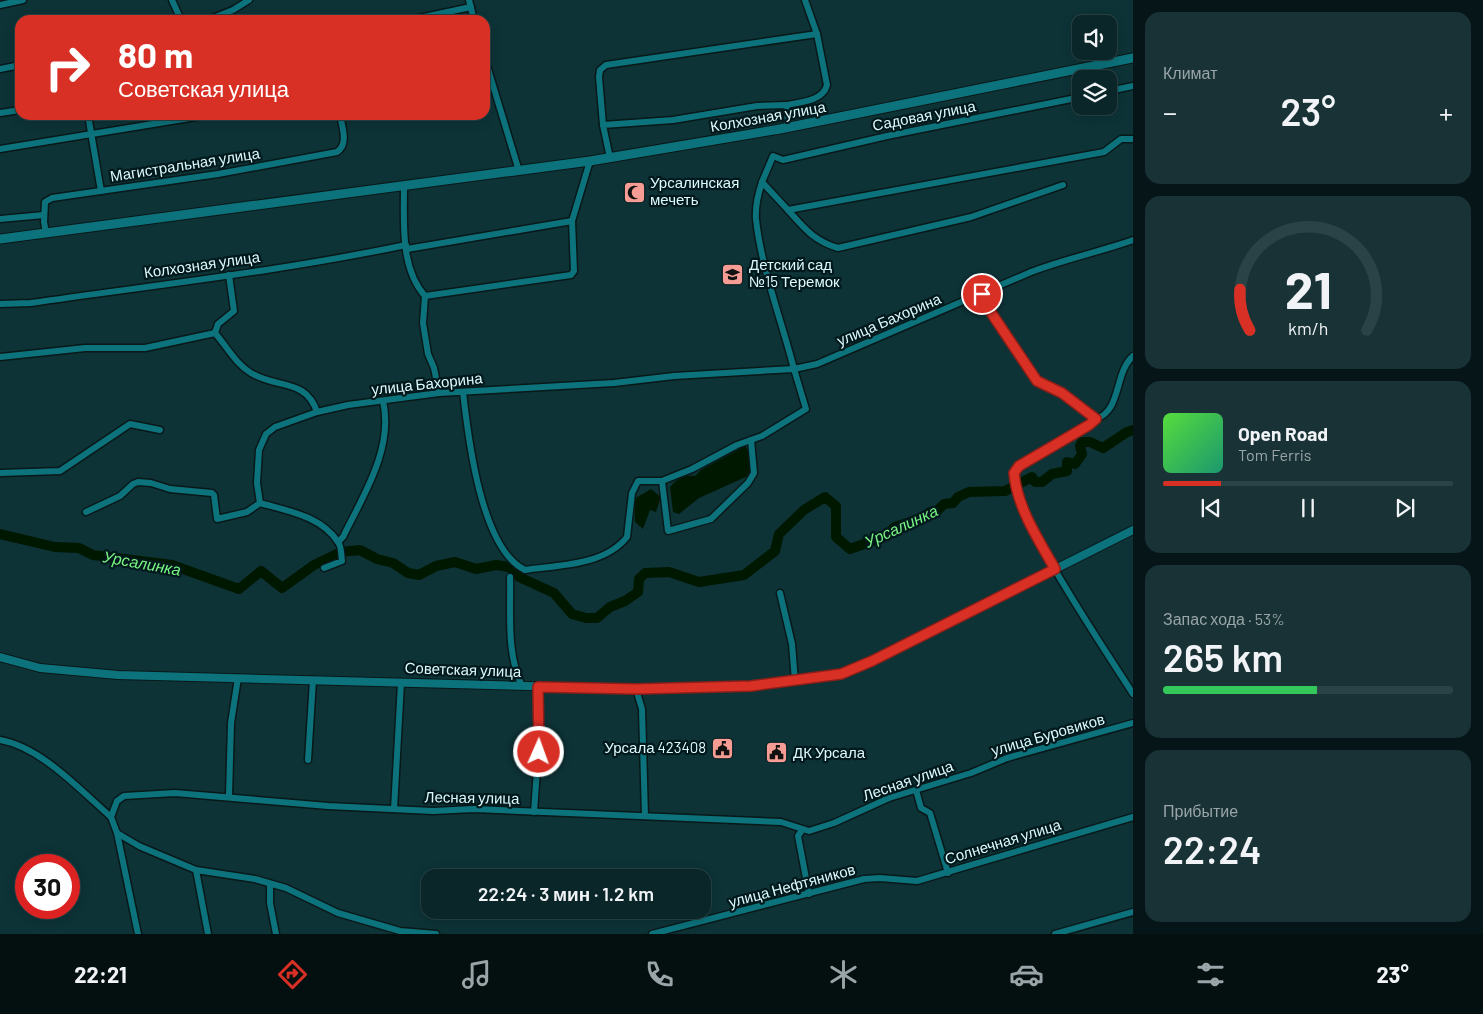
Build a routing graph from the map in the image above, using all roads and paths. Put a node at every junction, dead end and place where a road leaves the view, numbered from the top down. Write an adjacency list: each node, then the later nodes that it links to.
1 (24, 0): 5 (street)
2 (172, 0): 7 (street)
3 (249, 0): 8 (street)
4 (805, 0): 10 (street)
5 (0, 4)
6 (470, 4): 9 (street)
7 (179, 15)
8 (220, 15)
9 (429, 15)
10 (817, 34): 18 (street); 24 (street)
11 (1133, 58): 25 (main road, Колхозная улица)
12 (15, 66): 13 (street)
13 (0, 69)
14 (490, 75): 31 (street)
15 (1133, 86): 16 (street)
16 (1117, 89)
17 (1072, 99): 32 (street, Садовая улица)
18 (786, 105): 24 (street); 25 (street)
19 (15, 111): 20 (street)
20 (0, 113)
21 (89, 120): 26 (street)
22 (177, 120): 26 (street)
23 (341, 120): 35 (street, Магистральная улица)
24 (603, 125): 29 (street)
25 (788, 128): 29 (main road, Колхозная улица)
26 (92, 134): 28 (street); 35 (street)
27 (1133, 139): 36 (street)
28 (0, 149)
29 (610, 158): 30 (main road, Колхозная улица)
30 (590, 161): 31 (main road, Колхозная улица); 39 (street)
31 (519, 171): 34 (main road, Колхозная улица)
32 (762, 182): 36 (street); 51 (street)
33 (1063, 185): 36 (street)
34 (404, 187): 40 (main road, Колхозная улица); 43 (street)
35 (101, 191): 37 (street, Магистральная улица)
36 (788, 210)
37 (44, 215): 38 (street); 40 (street)
38 (0, 219)
39 (572, 221): 43 (street, Колхозная улица); 46 (street)
40 (46, 233): 41 (main road, Колхозная улица)
41 (0, 239)
42 (1133, 240): 45 (street, улица Бахорина)
43 (406, 247): 44 (street, Колхозная улица); 46 (street)
44 (229, 275): 47 (street, Колхозная улица); 48 (street)
45 (982, 294): 51 (street, улица Бахорина); 56 (street)
46 (425, 296): 53 (street)
47 (0, 304)
48 (215, 333): 50 (street); 55 (street)
49 (1133, 356): 56 (street)
50 (0, 357)
51 (794, 369): 52 (street, улица Бахорина); 58 (street)
52 (463, 392): 53 (street, улица Бахорина); 60 (street)
53 (439, 393): 54 (street, улица Бахорина)
54 (383, 401): 55 (street, улица Бахорина); 64 (street)
55 (317, 412): 61 (street, улица Бахорина)
56 (1096, 419): 66 (street)
57 (160, 430): 59 (street)
58 (751, 440): 60 (street); 60 (street)
59 (0, 473)
60 (662, 481)
61 (260, 503): 62 (street); 64 (street)
62 (86, 512)
63 (1133, 530): 66 (street, Советская улица)
64 (338, 542): 65 (street)
65 (324, 568)
66 (1055, 569): 72 (street, Советская улица); 77 (street)
67 (510, 577): 74 (street)
68 (780, 593): 72 (street)
69 (0, 657): 70 (street, Советская улица)
70 (238, 678): 71 (street, Советская улица); 83 (street)
71 (314, 680): 73 (street, Советская улица); 80 (street)
72 (795, 681): 76 (street, Советская улица)
73 (401, 683): 74 (street, Советская улица); 84 (street)
74 (522, 686): 75 (street, Советская улица)
75 (538, 687): 76 (street, Советская улица); 85 (street)
76 (636, 689): 86 (street)
77 (1133, 694)
78 (1133, 723): 81 (street, улица Буровиков)
79 (0, 740): 87 (street)
80 (308, 760)
81 (971, 773): 82 (street, Лесная улица)
82 (916, 790): 89 (street, Лесная улица); 92 (street)
83 (229, 796): 84 (street, Лесная улица); 87 (street, Лесная улица)
84 (394, 809): 85 (street, Лесная улица)
85 (534, 812): 86 (street, Лесная улица)
86 (645, 816): 89 (street, Лесная улица)
87 (111, 817): 90 (street)
88 (1133, 817): 92 (street, Солнечная улица)
89 (802, 830): 95 (street)
90 (117, 833): 91 (street); 97 (street)
91 (196, 870): 94 (street); 98 (street)
92 (948, 873): 93 (street, Солнечная улица)
93 (880, 878): 95 (street, улица Нефтяников)
94 (270, 884): 99 (street); 100 (street)
95 (809, 894): 101 (street, улица Нефтяников)
96 (1133, 912): 102 (street)
97 (138, 934)
98 (208, 934)
99 (276, 934)
100 (436, 934)
101 (652, 934)
102 (1055, 934)

